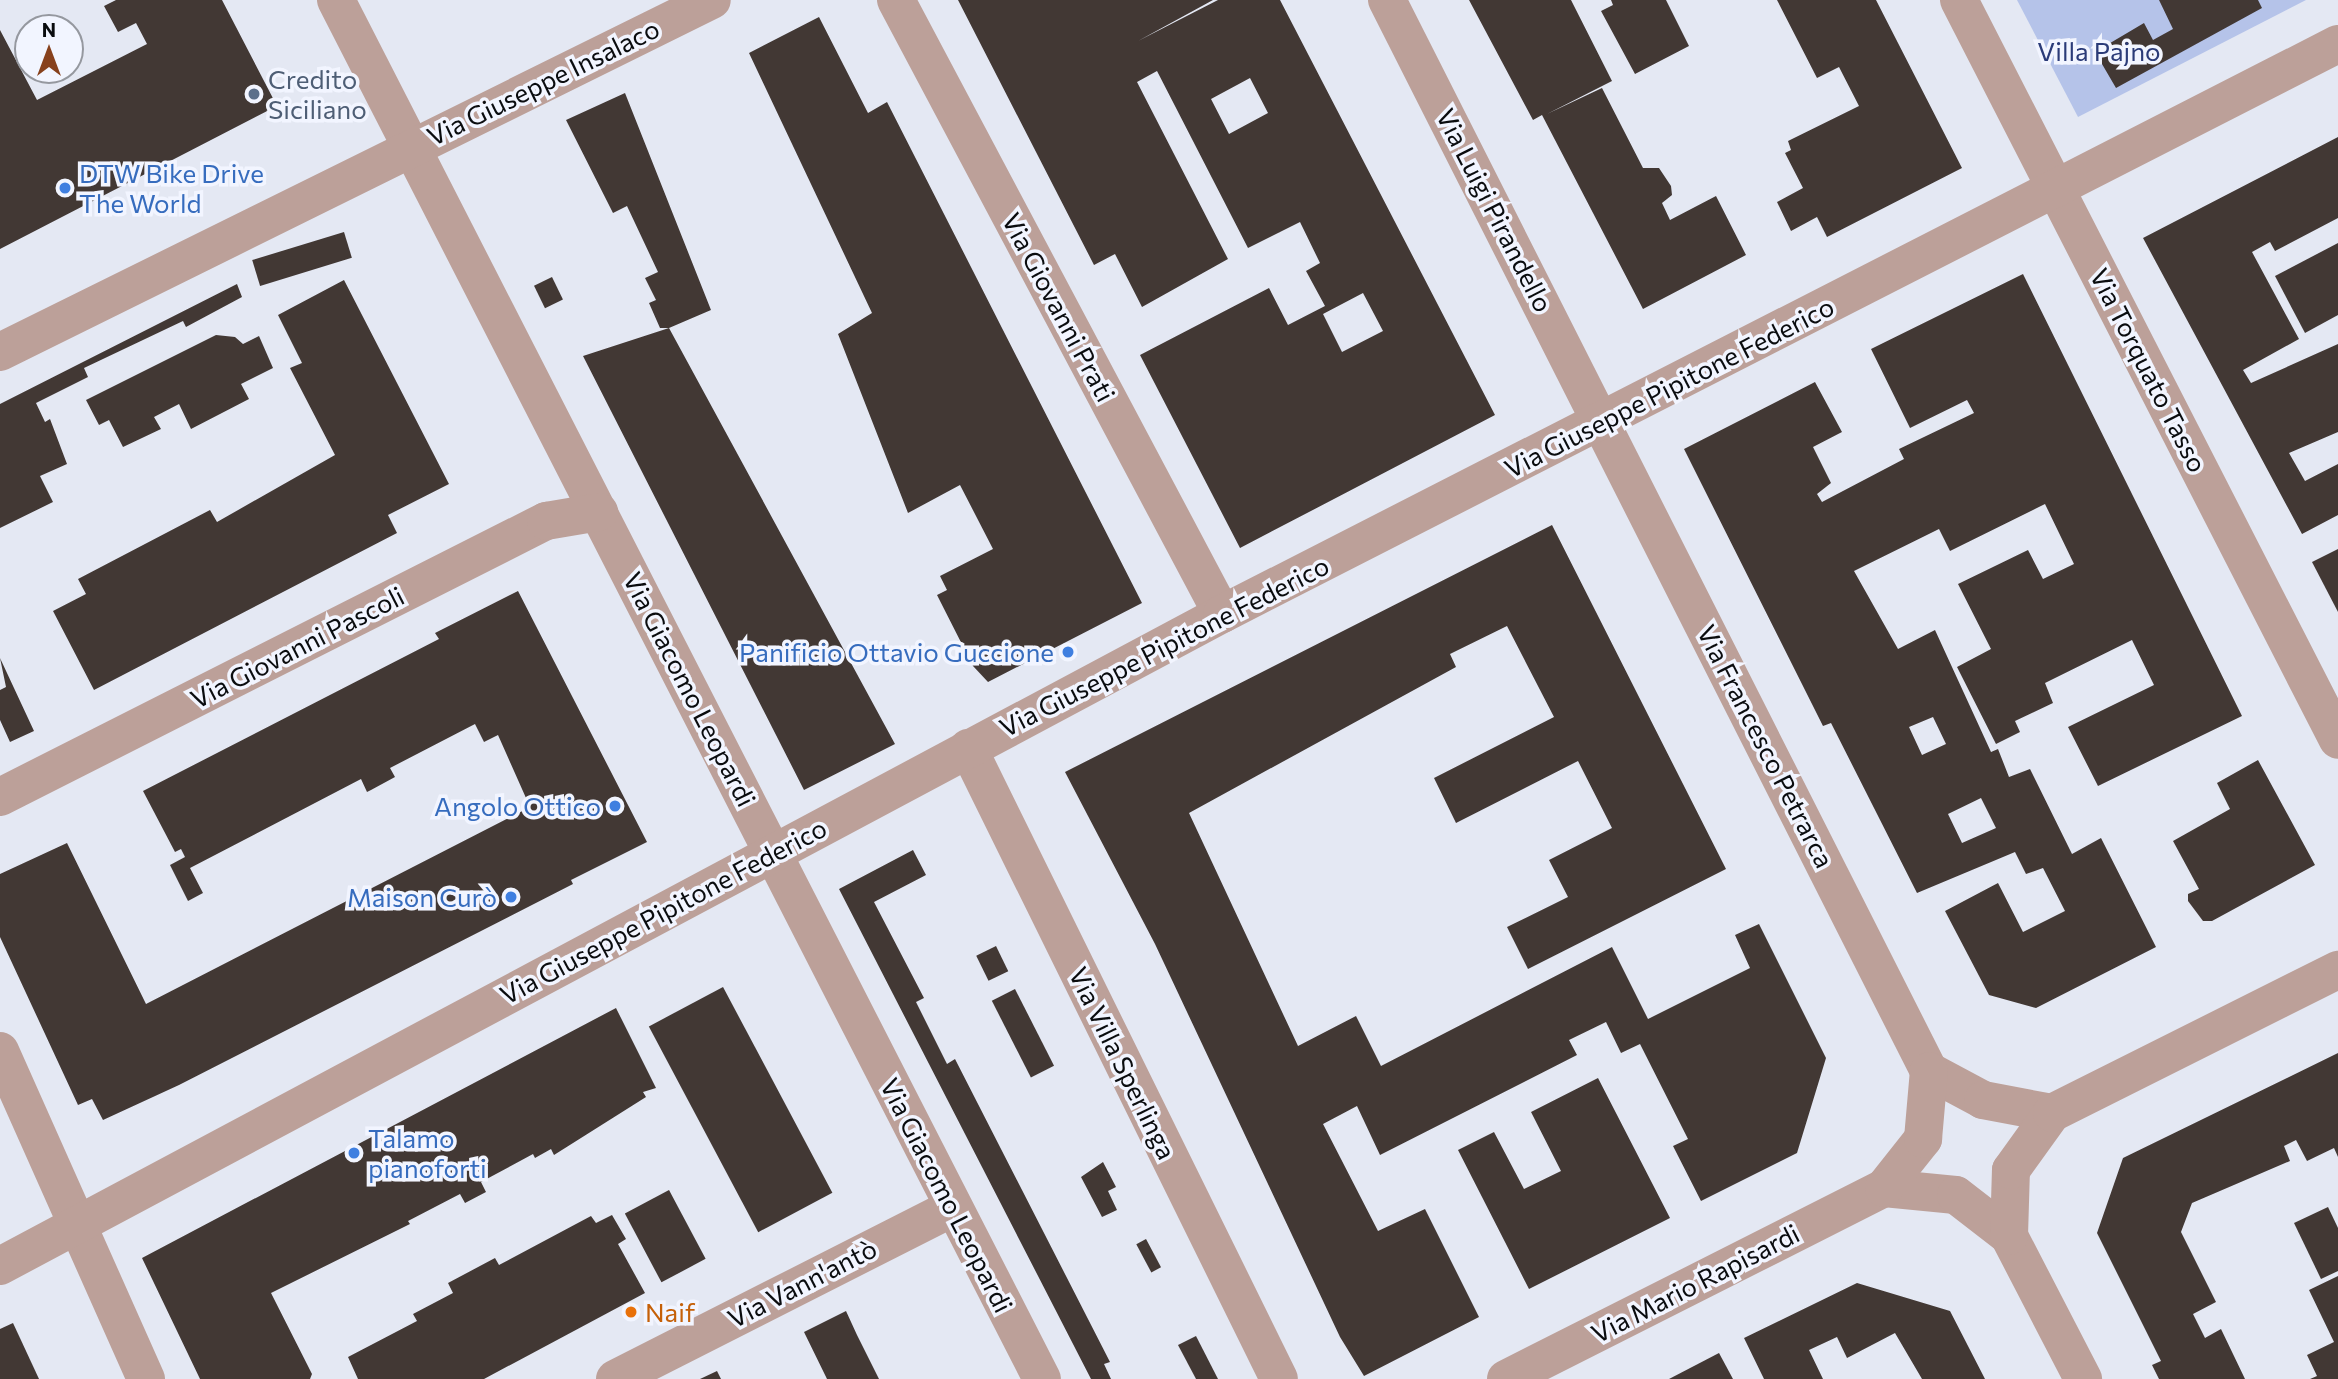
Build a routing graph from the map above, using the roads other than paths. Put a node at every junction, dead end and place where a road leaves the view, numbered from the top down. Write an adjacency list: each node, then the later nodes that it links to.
1 (337, 0): 7 (street, Via Giacomo Leopardi)
2 (712, 0): 7 (street, Via Giuseppe Insalaco)
3 (896, 0): 12 (street, Via Giovanni Prati)
4 (1387, 0): 10 (street, Via Luigi Pirandello)
5 (1959, 0): 8 (street, Via Torquato Tasso)
6 (2338, 44): 8 (street, Via Giuseppe Pipitone Federico)
7 (412, 146): 9 (street, Via Giuseppe Insalaco); 11 (street, Via Giacomo Leopardi)
8 (2057, 189): 10 (street, Via Giuseppe Pipitone Federico); 13 (street, Via Torquato Tasso)
9 (0, 352)
10 (1604, 420): 12 (street, Via Giuseppe Pipitone Federico); 19 (street, Via Francesco Petrarca)
11 (599, 512): 15 (street, Via Giovanni Pascoli); 16 (street, Via Giacomo Leopardi)
12 (1222, 614): 14 (street, Via Giuseppe Pipitone Federico)
13 (2338, 740)
14 (968, 748): 16 (street, Via Giuseppe Pipitone Federico); 29 (street, Via Villa Sperlinga)
15 (0, 797)
16 (774, 852): 22 (street, Via Giacomo Leopardi); 23 (street, Via Giuseppe Pipitone Federico)
17 (2338, 970): 20 (street)
18 (0, 1051): 23 (street)
19 (1929, 1071): 20 (street); 21 (street)
20 (2052, 1113): 24 (street)
21 (1884, 1188): 24 (street); 30 (street, Via Mario Rapisardi)
22 (952, 1208): 27 (street, Via Vann'antò); 28 (street, Via Giacomo Leopardi)
23 (77, 1225): 25 (street, Via Giuseppe Pipitone Federico); 26 (street)
24 (2009, 1236): 31 (street)
25 (0, 1266)
26 (146, 1379)
27 (615, 1379)
28 (1042, 1379)
29 (1279, 1379)
30 (1506, 1379)
31 (2083, 1379)

